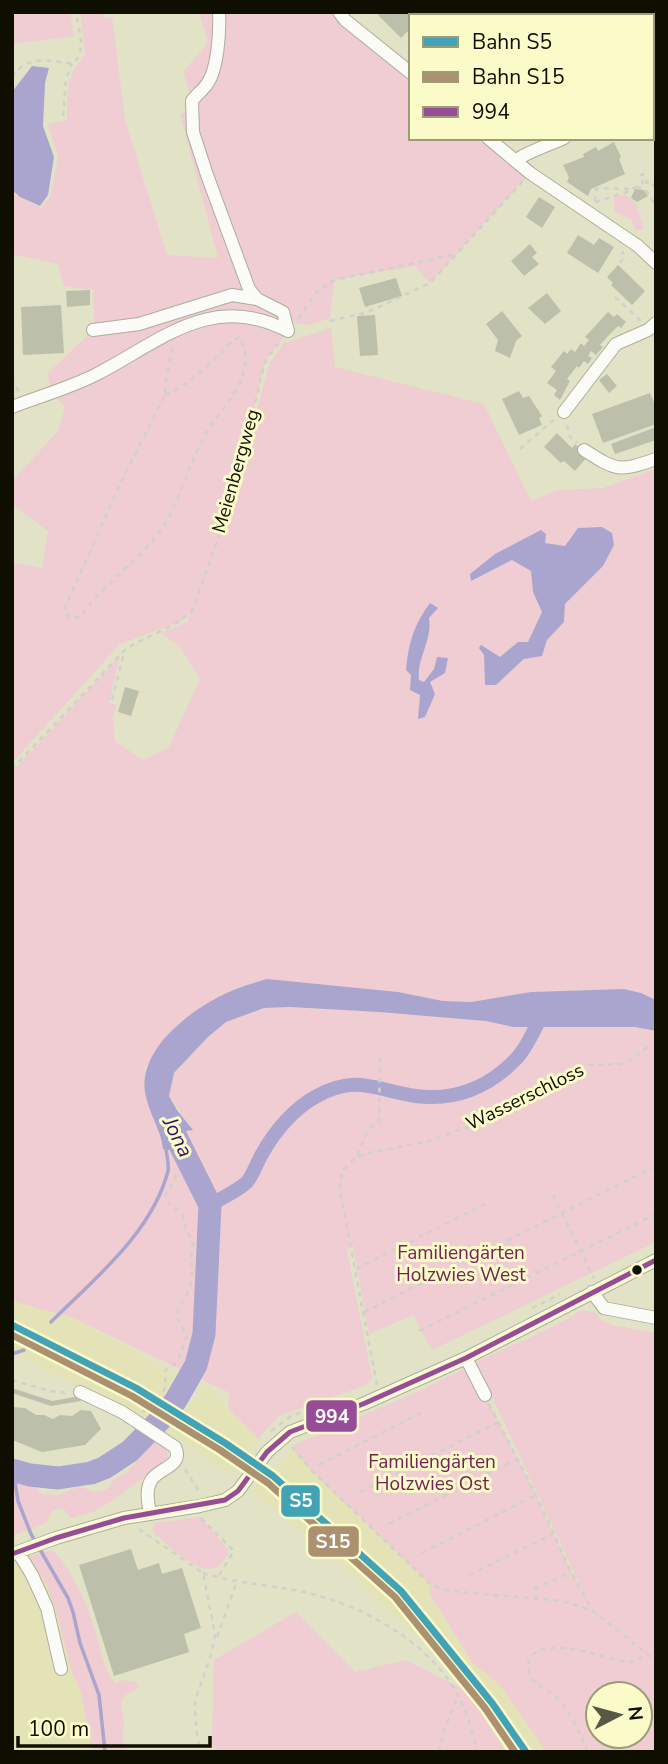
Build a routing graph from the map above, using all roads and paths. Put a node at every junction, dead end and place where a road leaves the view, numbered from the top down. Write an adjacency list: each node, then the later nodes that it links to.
1 (76, 12): 4 (path)
2 (219, 12): 22 (street)
3 (339, 12): 5 (street)
4 (72, 64): 6 (path); 7 (path)
5 (409, 71)
6 (12, 77)
7 (63, 116)
8 (490, 140): 10 (street)
9 (560, 140): 10 (street)
10 (515, 161): 11 (street)
11 (530, 173): 16 (street); 18 (path)
12 (634, 188): 13 (path); 14 (path); 15 (path); 16 (path)
13 (656, 189)
14 (595, 199)
15 (656, 208)
16 (587, 213): 20 (street)
17 (622, 251): 19 (path)
18 (457, 254): 23 (path); 27 (path, Meienbergweg)
19 (620, 263)
20 (656, 263)
21 (615, 297): 24 (path)
22 (257, 299): 25 (street); 27 (street)
23 (330, 321)
24 (653, 326): 33 (street)
25 (93, 330)
26 (171, 331): 27 (street); 30 (path); 31 (street)
27 (288, 331): 37 (path, Meienbergweg)
28 (12, 348): 29 (path)
29 (13, 383): 31 (path)
30 (165, 395): 30 (path)
31 (29, 401): 32 (street)
32 (12, 407)
33 (564, 412): 34 (path); 35 (path)
34 (520, 449)
35 (584, 450): 36 (street)
36 (656, 459)
37 (125, 650): 38 (path); 39 (path, Meienbergweg)
38 (112, 700)
39 (12, 769)
40 (649, 1046): 42 (path, Wasserschloss)
41 (380, 1056): 42 (path)
42 (356, 1157): 51 (path)
43 (652, 1168): 47 (path)
44 (178, 1173): 63 (path)
45 (553, 1195): 47 (path)
46 (485, 1204): 51 (path)
47 (563, 1213): 49 (path); 54 (path)
48 (656, 1214): 49 (path)
49 (581, 1251): 52 (path); 56 (path)
50 (656, 1260): 53 (street)
51 (356, 1269): 54 (path)
52 (594, 1278)
53 (592, 1292): 55 (street); 57 (street)
54 (364, 1312): 61 (path)
55 (656, 1318)
56 (419, 1331)
57 (466, 1358): 60 (street); 61 (street)
58 (12, 1380): 59 (path)
59 (80, 1392): 63 (street)
60 (485, 1395): 64 (path)
61 (380, 1397): 72 (street)
62 (427, 1410): 68 (path)
63 (128, 1416): 66 (street)
64 (498, 1422): 67 (path); 69 (path)
65 (293, 1449): 85 (path)
66 (178, 1457): 70 (path); 72 (street)
67 (517, 1459): 71 (path); 75 (path)
68 (319, 1465)
69 (360, 1492)
70 (200, 1493)
71 (536, 1496): 76 (path); 78 (path)
72 (150, 1513): 74 (street)
73 (200, 1517): 82 (path)
74 (124, 1518): 77 (street); 80 (path)
75 (389, 1524)
76 (553, 1534): 79 (path); 81 (path)
77 (17, 1553): 89 (street)
78 (422, 1553)
79 (571, 1572): 84 (path); 85 (path)
80 (204, 1573): 82 (path); 86 (path)
81 (469, 1575)
82 (218, 1577): 83 (path)
83 (237, 1581): 86 (path); 90 (path)
84 (534, 1589)
85 (593, 1611): 87 (path)
86 (215, 1642): 91 (path)
87 (646, 1651): 88 (path); 94 (path)
88 (656, 1661)
89 (61, 1669)
90 (458, 1696): 92 (path); 93 (path)
91 (201, 1752)
92 (439, 1752)
93 (477, 1752)
94 (588, 1752)

